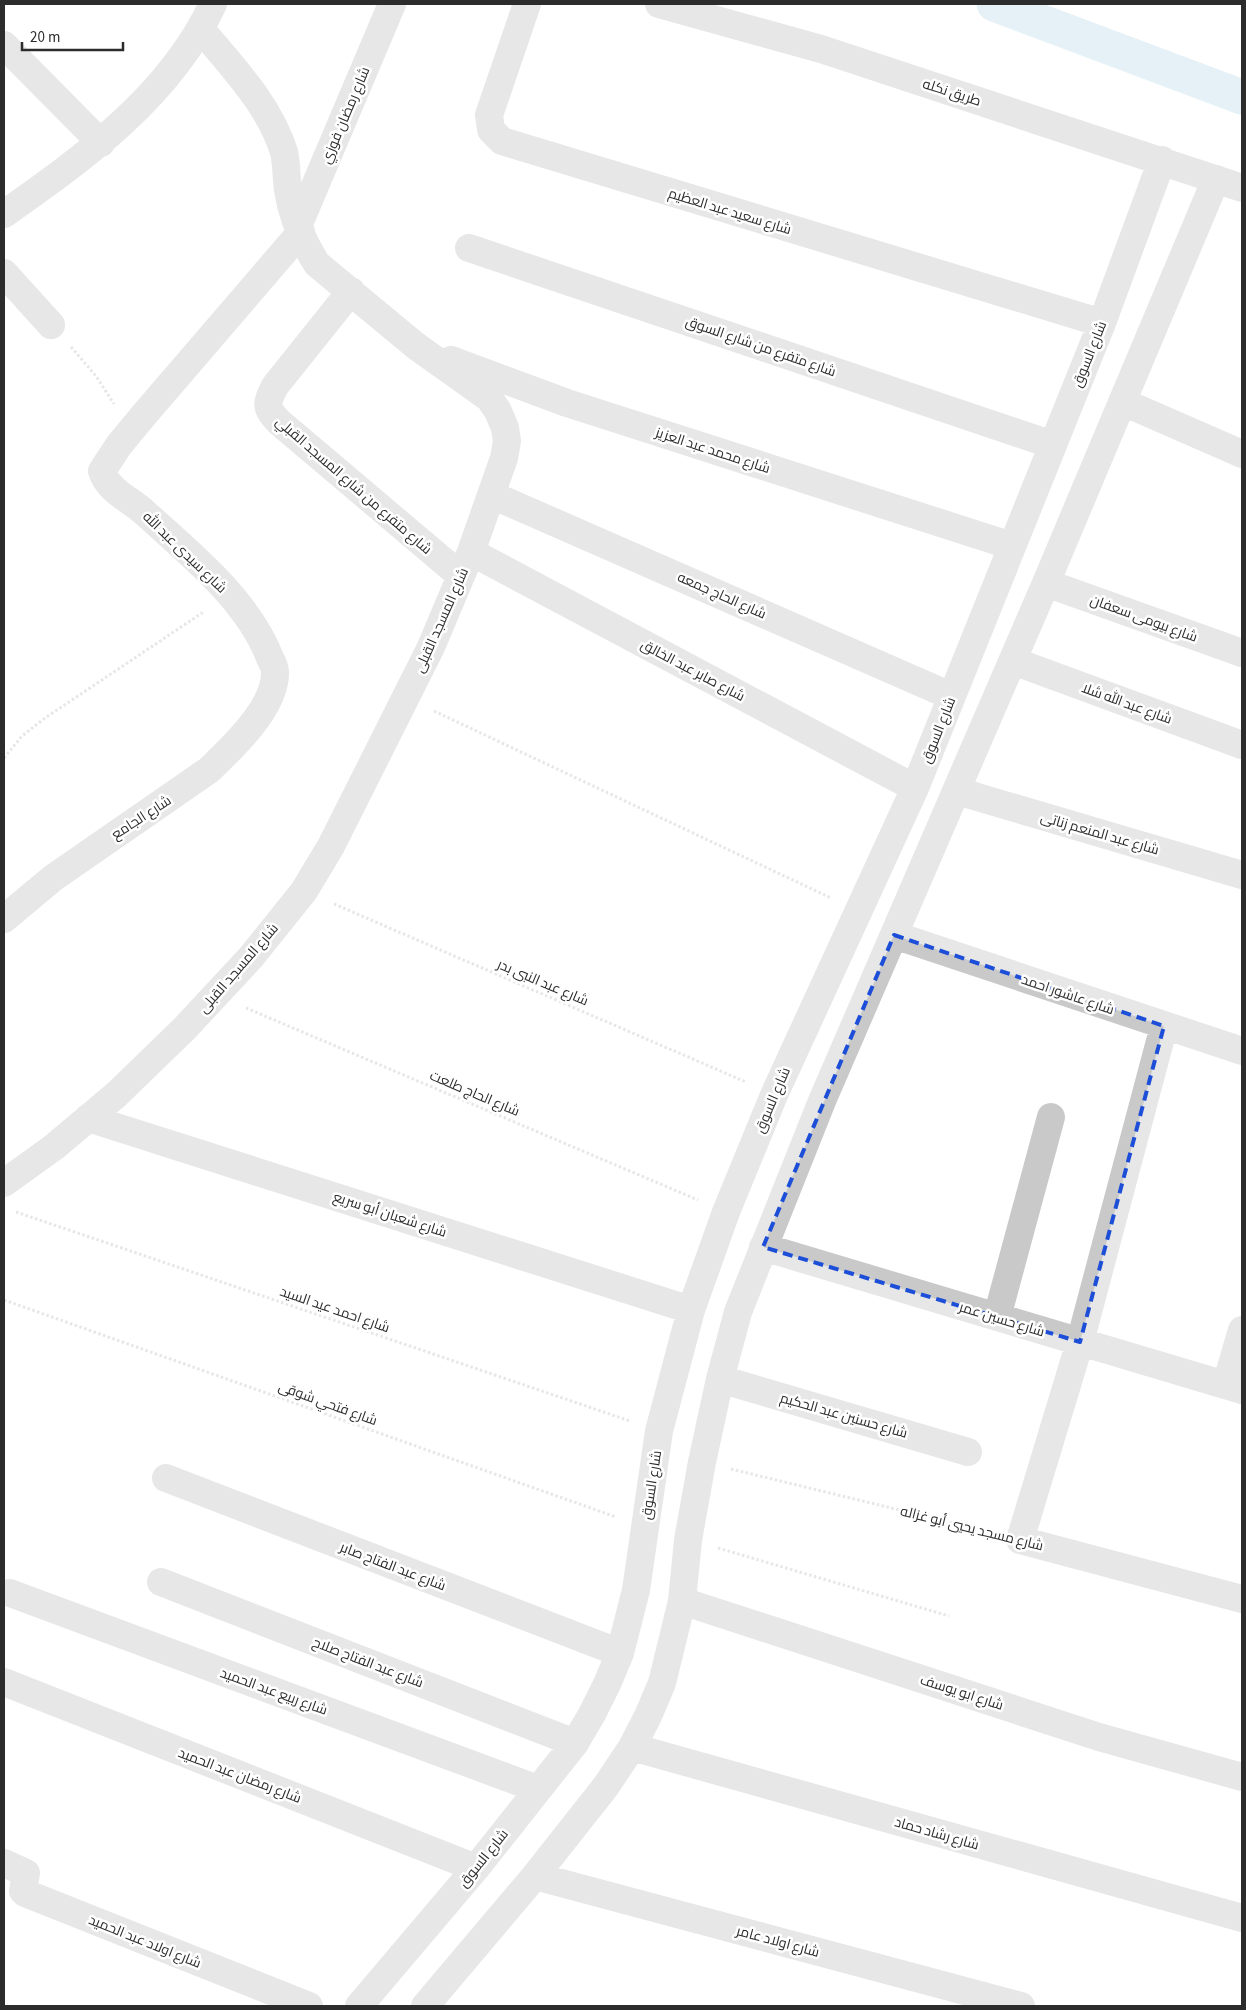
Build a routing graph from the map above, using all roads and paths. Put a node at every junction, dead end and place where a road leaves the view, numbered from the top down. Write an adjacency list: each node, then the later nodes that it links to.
1 (213, 4): 5 (street)
2 (392, 4): 12 (street, شارع رمضان فوزي)
3 (527, 4): 16 (street, شارع سعيد عبد العظيم)
4 (659, 4): 8 (street, طريق نكله)
5 (201, 29): 7 (street); 12 (street, شارع المسجد القبلى)
6 (4, 44): 7 (street)
7 (101, 143): 11 (street)
8 (1162, 160): 9 (street, طريق نكله); 16 (street, شارع السوق)
9 (1216, 179): 10 (street, طريق نكله); 19 (street)
10 (1242, 188)
11 (4, 214)
12 (299, 229): 15 (street, شارع المسجد القبلى); 20 (street, شارع سيدى عبد الله)
13 (468, 248): 21 (street, شارع متفرع من شارع السوق)
14 (4, 273): 17 (street)
15 (351, 291): 18 (street, شارع المسجد القبلى); 25 (street, شارع متفرع من شارع المسجد القبلي)
16 (1102, 323): 21 (street, شارع السوق)
17 (52, 325): 20 (path)
18 (416, 346): 23 (street, شارع المسجد القبلى); 24 (street, شارع محمد عبد العزيز)
19 (1123, 402): 22 (street); 26 (street)
20 (143, 416): 27 (street, شارع سيدى عبد الله)
21 (1053, 445): 24 (street, شارع السوق)
22 (1242, 454)
23 (492, 495): 25 (street, شارع المسجد القبلى); 30 (street, شارع الحاج جمعه)
24 (1012, 546): 30 (street, شارع السوق)
25 (466, 564): 31 (street, شارع المسجد القبلى); 35 (street, شارع صابر عبد الخالق)
26 (1046, 583): 28 (street, شارع بيومى سعفان); 29 (street)
27 (230, 594): 32 (street, شارع سيدى عبد الله); 34 (path)
28 (1242, 653)
29 (1013, 661): 33 (street, شارع عبد الله شلا); 36 (street)
30 (951, 696): 35 (street, شارع السوق)
31 (405, 698): 38 (street, شارع المسجد القبلى); 39 (path)
32 (265, 703): 40 (street, شارع الجامع)
33 (1242, 745)
34 (4, 758)
35 (915, 788): 39 (street, شارع السوق)
36 (957, 791): 37 (street, شارع عبد المنعم زناتى); 41 (street)
37 (1242, 875)
38 (304, 891): 42 (street, شارع المسجد القبلى); 45 (path, شارع عبد النبى بدر)
39 (858, 911): 45 (street, شارع السوق)
40 (4, 919)
41 (894, 936): 43 (street, شارع عاشور احمد); 51 (street)
42 (216, 995): 47 (street, شارع المسجد القبلى); 50 (path, شارع الحاج طلعت)
43 (1164, 1026): 44 (street, شارع عاشور احمد); 56 (street)
44 (1242, 1051)
45 (774, 1095): 50 (street, شارع السوق)
46 (1051, 1116): 54 (street)
47 (88, 1118): 48 (street, شارع المسجد القبلى); 53 (street, شارع شعبان أبو سريع)
48 (4, 1183)
49 (13, 1211): 59 (path, شارع احمد عيد السيد)
50 (726, 1212): 53 (street, شارع السوق)
51 (763, 1247): 54 (street, شارع حسين عمر); 57 (street)
52 (4, 1300): 63 (path, شارع فتحي شوقى)
53 (691, 1310): 59 (street, شارع السوق)
54 (996, 1317): 56 (street, شارع حسين عمر)
55 (1242, 1330): 58 (street)
56 (1080, 1342): 58 (street, شارع حسين عمر); 65 (street)
57 (720, 1379): 60 (street, شارع حسنين عبد الحكيم); 61 (street)
58 (1234, 1388)
59 (659, 1431): 63 (street, شارع السوق)
60 (968, 1452)
61 (702, 1462): 64 (street); 65 (path, شارع مسجد يحيي أبو غزاله)
62 (166, 1478): 71 (street, شارع عبد الفتاح صابر)
63 (644, 1528): 71 (street, شارع السوق)
64 (688, 1540): 69 (street); 70 (path)
65 (1020, 1540): 68 (street, شارع مسجد يحيي أبو غزاله)
66 (161, 1582): 73 (street, شارع عبد الفتاح صلاح)
67 (10, 1593): 76 (street, شارع ربيع عبد الحميد)
68 (1242, 1599)
69 (682, 1601): 74 (street); 75 (street, شارع ابو يوسف)
70 (949, 1616)
71 (620, 1653): 73 (street, شارع السوق)
72 (4, 1682): 78 (street, شارع رمضان عبد الحميد)
73 (575, 1743): 76 (street, شارع السوق)
74 (632, 1747): 79 (street); 80 (street, شارع رشاد حماد)
75 (1242, 1777)
76 (538, 1789): 78 (street, شارع السوق)
77 (4, 1863): 81 (street, شارع اولاد عبد الحميد)
78 (476, 1868): 82 (street, شارع السوق)
79 (535, 1876): 83 (street); 84 (street, شارع اولاد عامر)
80 (1242, 1918)
81 (309, 2006)
82 (360, 2006)
83 (425, 2006)
84 (1021, 2006)

